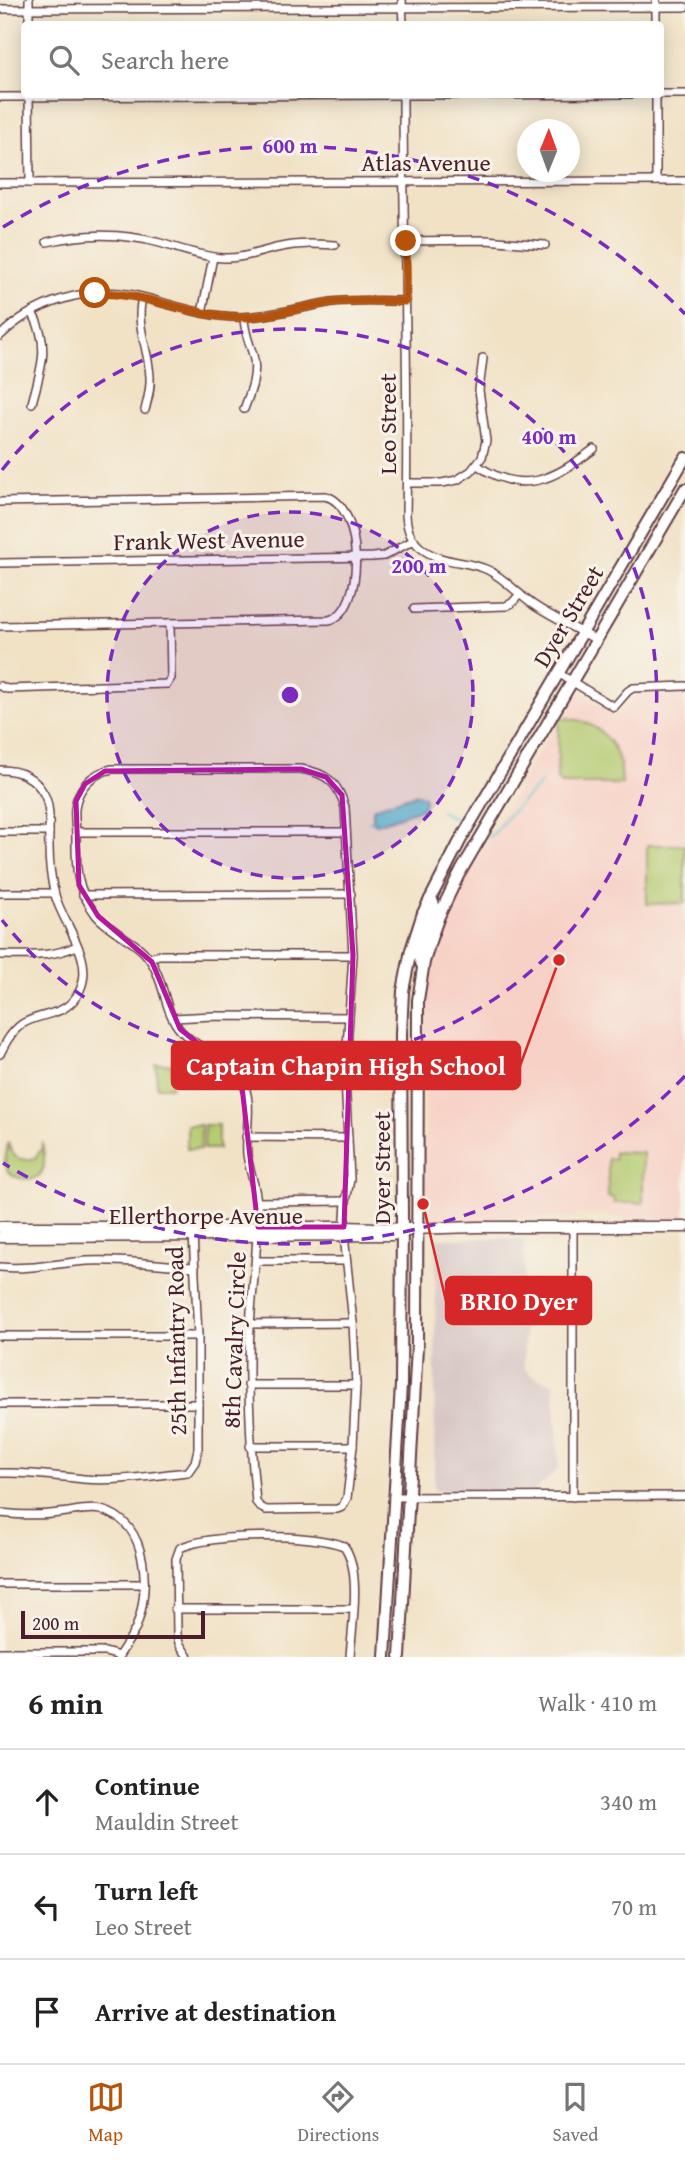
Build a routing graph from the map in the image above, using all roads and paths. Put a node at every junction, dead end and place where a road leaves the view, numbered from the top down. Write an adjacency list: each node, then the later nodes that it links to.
1 (656, 3): 6 (street); 7 (street); 9 (street)
2 (29, 4): 3 (street); 8 (street)
3 (155, 4): 4 (street)
4 (280, 4): 5 (street)
5 (402, 4): 6 (street)
6 (531, 4)
7 (685, 7)
8 (0, 9)
9 (656, 21)
10 (664, 94): 11 (street)
11 (685, 94)
12 (21, 96): 13 (street)
13 (0, 97)
14 (29, 98): 21 (street)
15 (403, 98): 19 (street, Leo Street)
16 (658, 98): 17 (street)
17 (656, 181): 18 (street, Atlas Avenue); 19 (street, Atlas Avenue)
18 (685, 181)
19 (403, 182): 21 (street, Atlas Avenue); 22 (street, Leo Street)
20 (0, 183): 21 (street, Atlas Avenue)
21 (30, 183)
22 (406, 241): 25 (street); 28 (street, Leo Street)
23 (47, 242): 26 (street)
24 (335, 245): 26 (street)
25 (545, 245)
26 (213, 257): 30 (street)
27 (142, 298): 29 (street); 30 (street); 36 (street)
28 (406, 301): 31 (street); 40 (street, Leo Street)
29 (32, 312): 32 (street); 34 (street)
30 (202, 313): 31 (street)
31 (244, 317): 35 (street)
32 (0, 336)
33 (483, 358): 39 (street)
34 (32, 403)
35 (244, 409)
36 (145, 410)
37 (594, 449): 39 (street)
38 (685, 458): 50 (main road, Dyer Street)
39 (477, 465): 40 (street)
40 (407, 483): 43 (street, Leo Street)
41 (685, 489): 51 (main road, Dyer Street)
42 (0, 502): 44 (street)
43 (414, 540): 44 (street, Frank West Avenue); 46 (street)
44 (356, 557): 45 (street, Frank West Avenue); 48 (street)
45 (0, 563)
46 (520, 594): 47 (street); 50 (street)
47 (414, 608)
48 (170, 622): 49 (street); 54 (street)
49 (0, 626)
50 (583, 632): 51 (street); 52 (main road, Dyer Street)
51 (597, 640): 53 (main road, Dyer Street)
52 (558, 673): 53 (street); 56 (main road, Dyer Street)
53 (571, 681): 55 (street); 57 (main road, Dyer Street)
54 (0, 686)
55 (685, 686)
56 (523, 734): 57 (main road); 67 (main road, Dyer Street)
57 (537, 741): 72 (main road, Dyer Street)
58 (0, 770): 60 (street)
59 (0, 832): 60 (street)
60 (48, 832): 64 (street)
61 (76, 832): 62 (street); 62 (street, 8th Cavalry Circle); 66 (street, 8th Cavalry Circle)
62 (346, 832): 65 (street, 8th Cavalry Circle)
63 (0, 893): 64 (street)
64 (54, 893): 68 (street)
65 (351, 894): 66 (street); 70 (street, 8th Cavalry Circle)
66 (83, 895): 71 (street)
67 (429, 898): 72 (main road); 87 (main road, Dyer Street)
68 (77, 946): 69 (street); 76 (street)
69 (0, 955)
70 (353, 955): 71 (street); 73 (street, 8th Cavalry Circle)
71 (149, 958): 74 (street)
72 (423, 967): 87 (main road, Dyer Street)
73 (349, 1017): 74 (street); 78 (street, 8th Cavalry Circle)
74 (173, 1018): 79 (street)
75 (0, 1033): 76 (street)
76 (8, 1038): 77 (street)
77 (0, 1054)
78 (345, 1077): 79 (street); 81 (street, 8th Cavalry Circle)
79 (241, 1078): 80 (street, 8th Cavalry Circle)
80 (246, 1137): 81 (street); 83 (street, 8th Cavalry Circle)
81 (348, 1138): 82 (street, 8th Cavalry Circle)
82 (346, 1201): 83 (street); 88 (street, 8th Cavalry Circle)
83 (257, 1202): 90 (street, 8th Cavalry Circle)
84 (0, 1227): 89 (street, Ellerthorpe Avenue)
85 (573, 1227): 86 (street, Ellerthorpe Avenue); 87 (street, Ellerthorpe Avenue); 109 (street)
86 (685, 1227)
87 (408, 1230): 88 (street, Ellerthorpe Avenue); 108 (main road, Dyer Street); 110 (main road, Dyer Street)
88 (344, 1231): 90 (street, Ellerthorpe Avenue); 93 (street, 8th Cavalry Circle)
89 (193, 1232): 90 (street, Ellerthorpe Avenue); 91 (street, Ellerthorpe Avenue); 95 (street, 25th Infantry Road)
90 (258, 1232): 92 (street, 8th Cavalry Circle)
91 (0, 1237)
92 (256, 1261): 93 (street); 97 (street, 8th Cavalry Circle)
93 (346, 1261): 96 (street, 8th Cavalry Circle)
94 (0, 1267): 95 (street)
95 (195, 1267): 99 (street, 25th Infantry Road)
96 (353, 1323): 97 (street); 101 (street, 8th Cavalry Circle)
97 (250, 1324): 100 (street, 8th Cavalry Circle)
98 (0, 1336): 99 (street)
99 (198, 1336): 103 (street, 25th Infantry Road)
100 (248, 1385): 101 (street); 104 (street, 8th Cavalry Circle)
101 (356, 1385): 105 (street, 8th Cavalry Circle)
102 (0, 1404): 103 (street)
103 (198, 1404): 106 (street, 25th Infantry Road)
104 (250, 1446): 105 (street); 105 (street, 8th Cavalry Circle)
105 (353, 1446)
106 (0, 1473)
107 (685, 1496): 109 (street)
108 (393, 1497): 110 (street); 120 (main road, Dyer Street)
109 (573, 1497): 110 (street)
110 (409, 1498): 121 (main road, Dyer Street)
111 (0, 1513): 113 (street)
112 (0, 1584): 113 (street)
113 (144, 1584): 117 (street)
114 (176, 1609): 115 (street); 115 (street); 118 (street)
115 (353, 1609): 119 (street)
116 (0, 1652): 117 (street)
117 (118, 1657)
118 (188, 1657)
119 (350, 1657)
120 (385, 1657)
121 (400, 1657)

